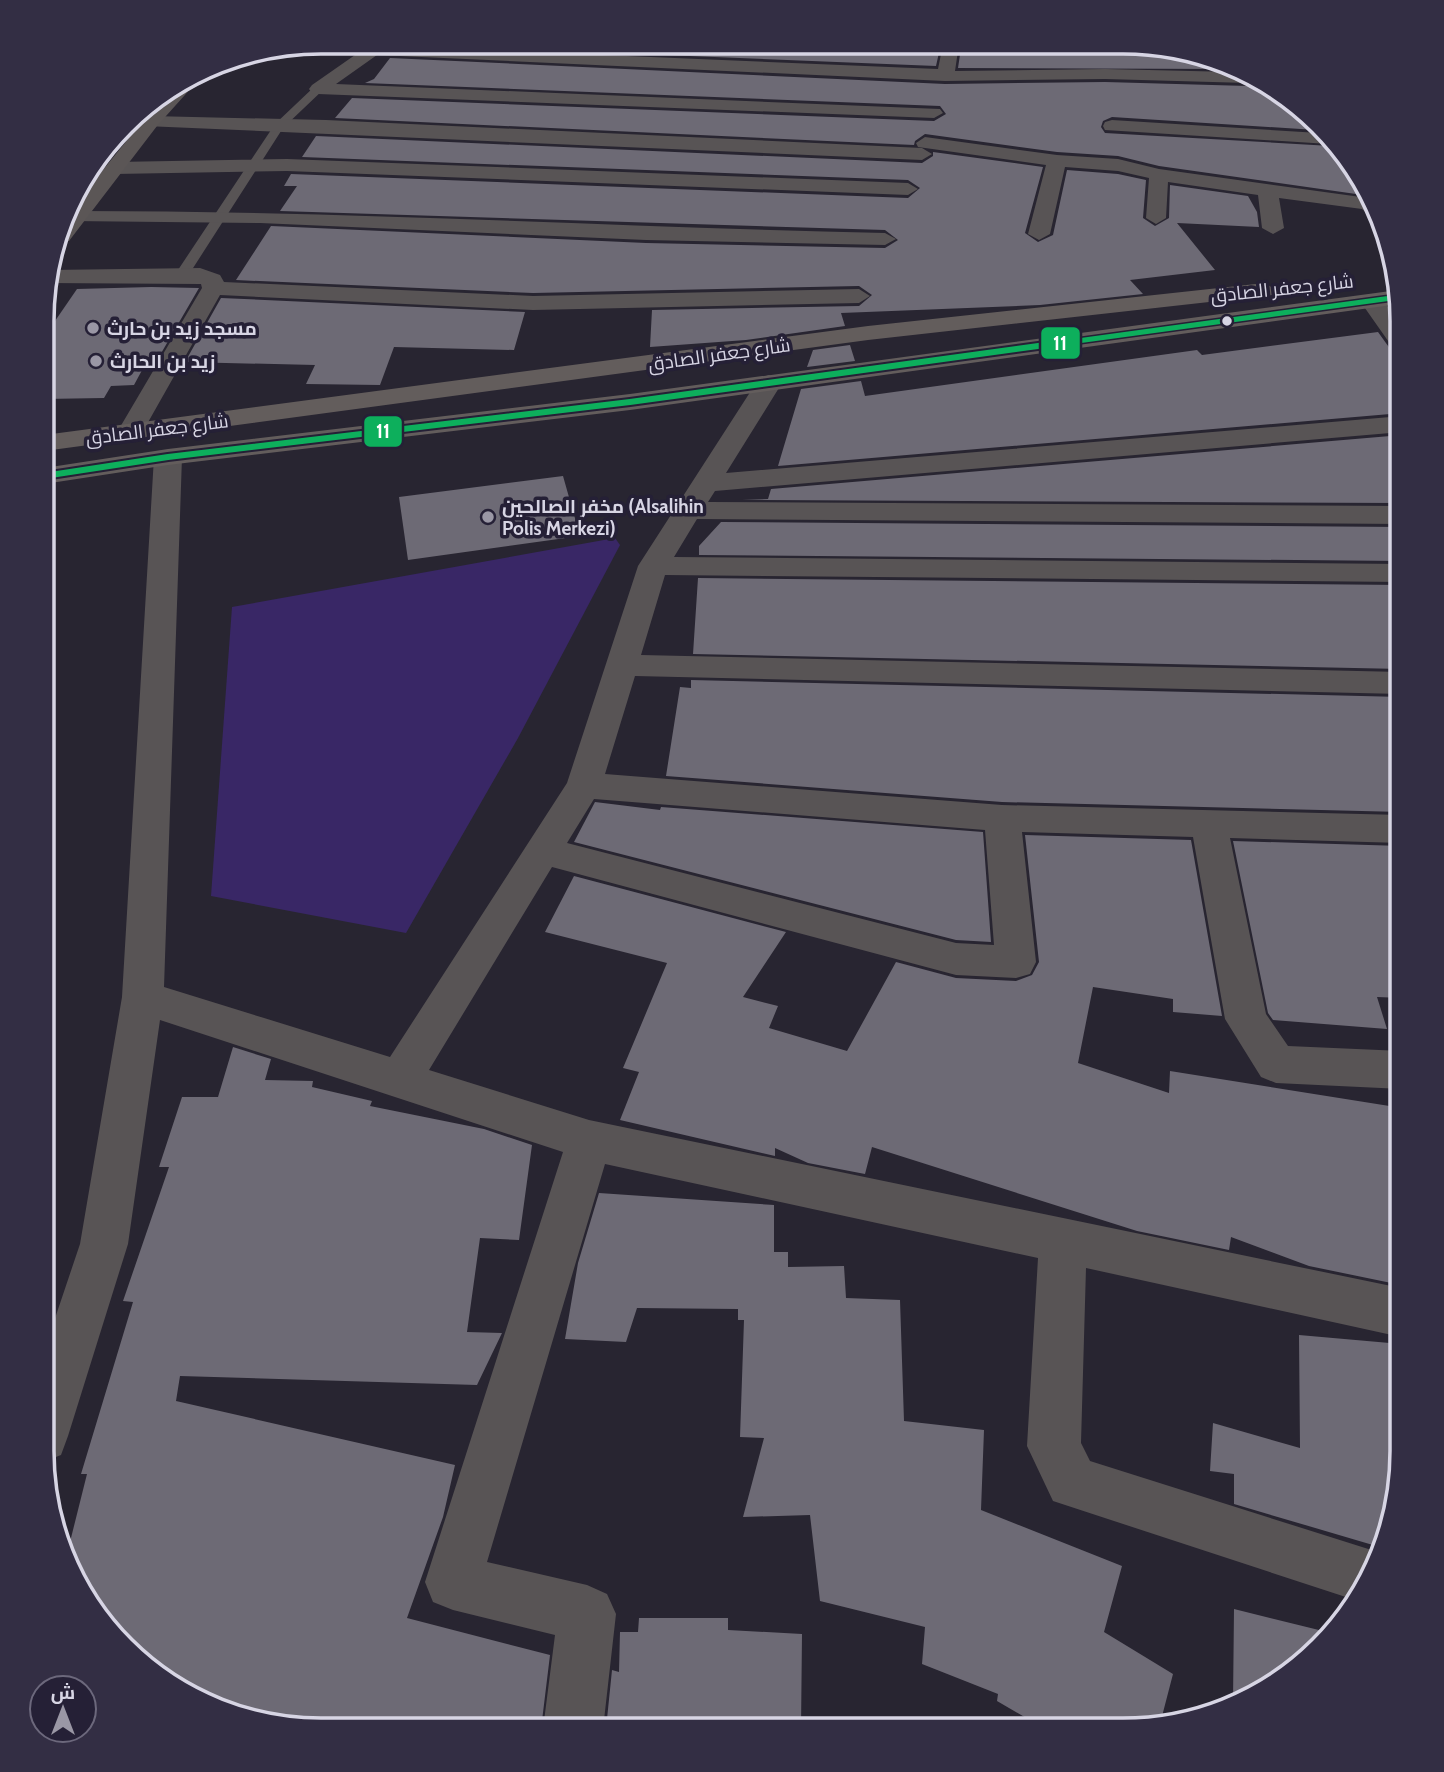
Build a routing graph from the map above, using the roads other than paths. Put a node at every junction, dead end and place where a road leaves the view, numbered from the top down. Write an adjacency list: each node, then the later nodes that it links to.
1 (366, 54): 6 (street)
2 (534, 54): 4 (street)
3 (949, 54): 4 (street)
4 (945, 75): 5 (street); 8 (street)
5 (1232, 78)
6 (318, 89): 8 (street); 10 (lane)
7 (169, 102): 9 (main road)
8 (934, 113): 13 (street)
9 (151, 122): 10 (street); 16 (main road)
10 (279, 126): 13 (street); 15 (lane)
11 (1114, 139): 12 (street); 14 (street); 17 (street)
12 (1318, 139)
13 (924, 148): 14 (street); 18 (street)
14 (1057, 161): 27 (street)
15 (253, 166): 16 (street); 18 (street); 22 (lane)
16 (115, 168): 21 (main road)
17 (1159, 175): 19 (street); 23 (street)
18 (908, 189): 25 (street)
19 (1268, 190): 20 (street); 26 (street)
20 (1362, 203)
21 (77, 217): 22 (street); 24 (main road)
22 (219, 218): 25 (street); 29 (lane)
23 (1156, 218)
24 (75, 220)
25 (893, 223): 28 (street)
26 (1273, 228)
27 (1039, 234)
28 (873, 259)
29 (181, 275): 30 (street); 34 (street)
30 (58, 276)
31 (1386, 276): 32 (main road, شارع جعفر الصادق)
32 (1329, 282)
33 (1290, 287): 38 (main road, شارع جعفر الصادق)
34 (213, 288): 38 (street); 41 (street)
35 (1388, 299): 36 (main road, شارع جعفر الصادق)
36 (1372, 301): 37 (street); 39 (main road, شارع جعفر الصادق)
37 (1390, 327)
38 (869, 333): 41 (main road, شارع جعفر الصادق)
39 (769, 383): 43 (main road, شارع جعفر الصادق); 45 (street)
40 (1390, 425): 45 (street)
41 (129, 434): 42 (main road, شارع جعفر الصادق)
42 (54, 442)
43 (168, 457): 44 (main road, شارع جعفر الصادق); 56 (street)
44 (54, 474)
45 (697, 496): 46 (street); 47 (street)
46 (1390, 515)
47 (653, 566): 48 (street); 49 (street)
48 (1390, 573)
49 (622, 665): 50 (street); 51 (street)
50 (1390, 683)
51 (584, 785): 52 (street); 55 (street)
52 (1002, 818): 53 (street); 55 (street)
53 (1209, 824): 54 (street); 57 (street)
54 (1390, 829)
55 (543, 850): 58 (street)
56 (143, 998): 58 (street); 62 (street)
57 (1390, 1069)
58 (400, 1080): 59 (street)
59 (589, 1140): 60 (street); 64 (street)
60 (1063, 1241): 61 (street); 63 (street)
61 (1390, 1310)
62 (54, 1399)
63 (1360, 1573)
64 (574, 1718)

